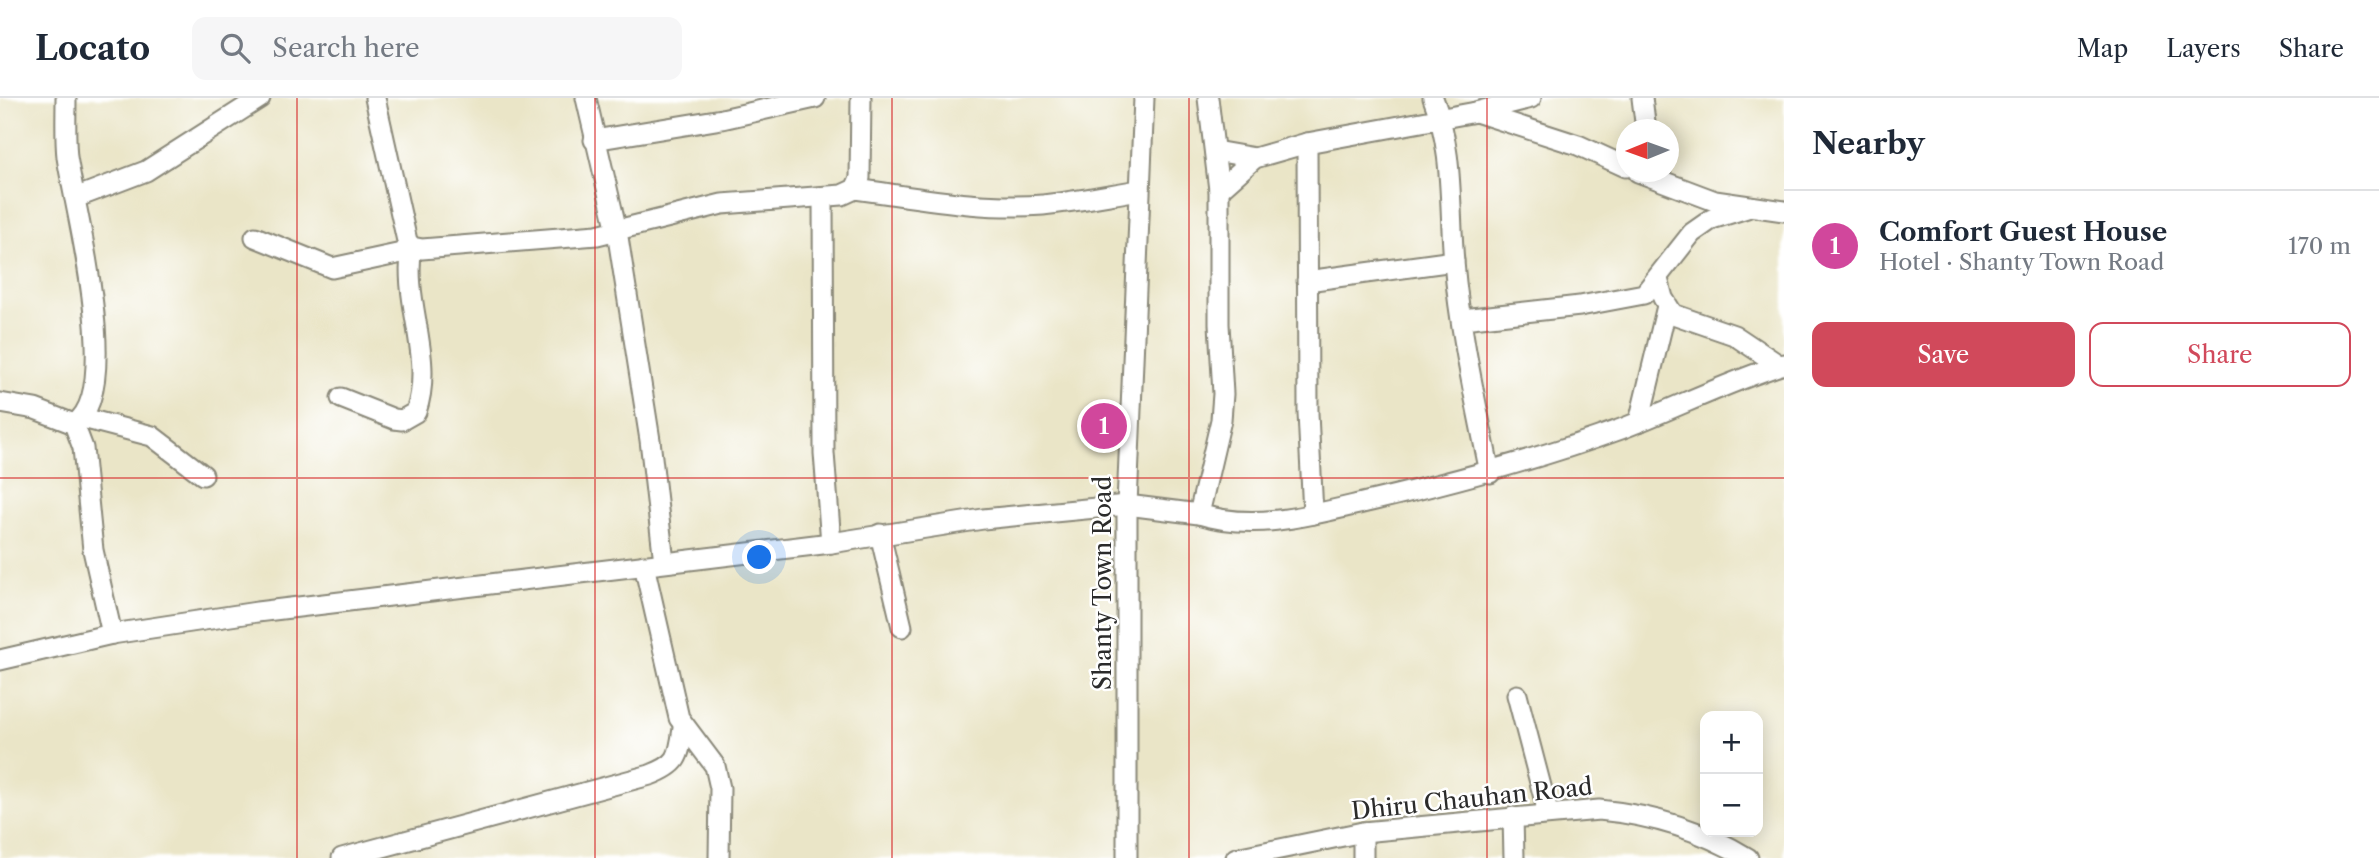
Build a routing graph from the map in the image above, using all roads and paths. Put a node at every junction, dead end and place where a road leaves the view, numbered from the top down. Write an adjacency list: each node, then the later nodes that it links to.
1 (66, 98): 24 (street)
2 (260, 98): 24 (street)
3 (375, 98): 30 (street)
4 (586, 98): 15 (street)
5 (815, 98): 15 (street)
6 (861, 98): 21 (street)
7 (1143, 98): 22 (street, Shanty Town Road)
8 (1208, 98): 17 (street)
9 (1433, 98): 13 (street)
10 (1531, 98): 12 (street)
11 (1642, 98): 14 (street)
12 (1476, 113): 13 (street); 19 (street)
13 (1440, 117): 16 (street); 31 (street)
14 (1645, 119)
15 (594, 140): 28 (street)
16 (1307, 143): 18 (street); 33 (street)
17 (1215, 151): 18 (street); 23 (street)
18 (1255, 158): 23 (street)
19 (1616, 162)
20 (1666, 182): 26 (street)
21 (855, 189): 22 (street); 25 (street)
22 (1139, 190): 43 (street, Shanty Town Road)
23 (1219, 190): 44 (street)
24 (75, 198): 39 (street)
25 (823, 198): 28 (street); 47 (street)
26 (1746, 208): 27 (street); 32 (street)
27 (1784, 211)
28 (618, 231): 30 (street); 48 (street)
29 (255, 237): 30 (street)
30 (411, 249): 37 (street)
31 (1454, 261): 33 (street); 35 (street)
32 (1658, 279): 34 (street); 35 (street)
33 (1307, 281): 45 (street)
34 (1667, 306): 36 (street); 40 (street)
35 (1462, 319): 41 (street)
36 (1781, 364): 40 (street)
37 (341, 398)
38 (0, 403): 39 (street)
39 (79, 421): 42 (street); 51 (street)
40 (1639, 422): 41 (street)
41 (1490, 473): 45 (street)
42 (203, 475)
43 (1127, 505): 44 (street); 46 (street); 61 (street, Shanty Town Road)
44 (1199, 514): 45 (street)
45 (1312, 514)
46 (880, 534): 47 (street); 50 (street)
47 (831, 543): 48 (street)
48 (664, 562): 49 (street)
49 (644, 565): 51 (street); 54 (street)
50 (902, 627)
51 (112, 634): 52 (street)
52 (0, 660)
53 (1517, 695): 55 (street)
54 (683, 728): 58 (street); 60 (street)
55 (1548, 813): 56 (street, Dhiru Chauhan Road); 65 (street, Dhiru Chauhan Road)
56 (1513, 817): 57 (street, Dhiru Chauhan Road); 64 (street)
57 (1363, 832): 62 (street, Dhiru Chauhan Road); 63 (street)
58 (372, 854): 59 (street)
59 (342, 858)
60 (719, 858)
61 (1126, 858)
62 (1236, 858)
63 (1363, 858)
64 (1514, 858)
65 (1748, 858)

